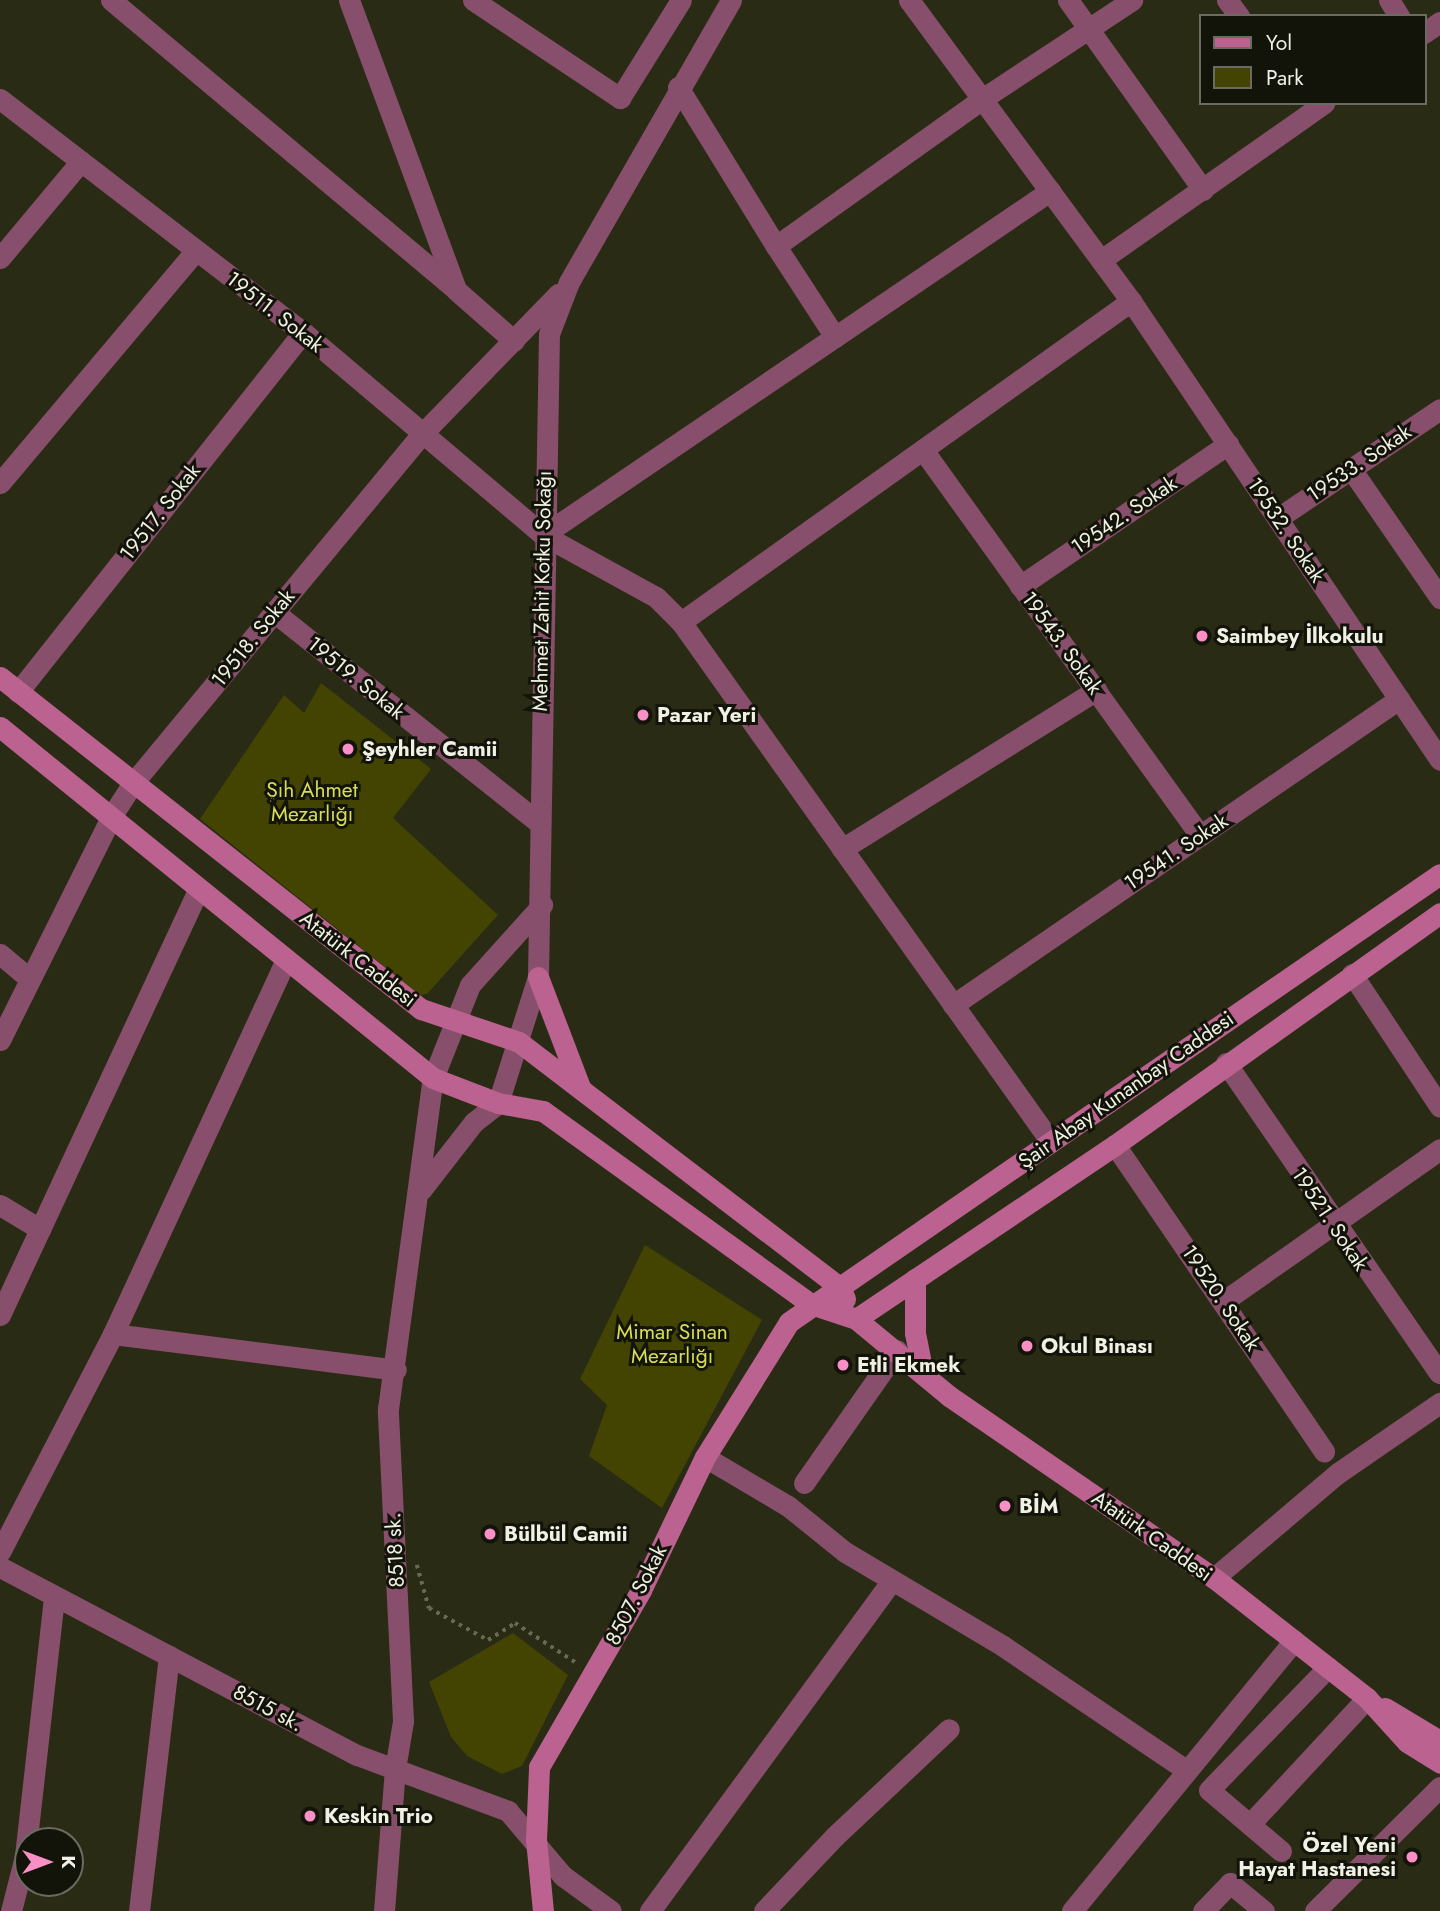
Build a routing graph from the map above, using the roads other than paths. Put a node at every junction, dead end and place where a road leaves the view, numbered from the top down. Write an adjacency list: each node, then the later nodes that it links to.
1 (111, 0): 22 (street)
2 (349, 0): 22 (street)
3 (473, 0): 4 (street)
4 (681, 0)
5 (730, 0): 10 (street)
6 (909, 0): 12 (street, 19532. Sokak)
7 (1068, 0): 9 (street)
8 (1132, 0): 9 (street)
9 (1088, 30): 12 (street); 16 (street)
10 (678, 87): 17 (street); 21 (street)
11 (0, 99): 14 (street, 19511. Sokak)
12 (982, 99): 15 (street, 19532. Sokak); 17 (street)
13 (1312, 107): 16 (street)
14 (81, 161): 18 (street, 19511. Sokak); 19 (street)
15 (1050, 191): 20 (street, 19532. Sokak); 27 (street)
16 (1203, 191): 20 (street)
17 (776, 246): 27 (street)
18 (196, 250): 24 (street, 19511. Sokak); 33 (street)
19 (0, 258)
20 (1101, 260): 23 (street, 19532. Sokak)
21 (569, 282): 25 (street, Mehmet Zahit Kotku Sokağı); 26 (street, 19518. Sokak)
22 (456, 290): 26 (street)
23 (1132, 301): 30 (street, 19532. Sokak); 31 (street)
24 (303, 332): 29 (street, 19511. Sokak); 42 (street, 19517. Sokak)
25 (549, 334): 26 (street); 35 (street, Mehmet Zahit Kotku Sokağı)
26 (520, 335): 29 (street, 19518. Sokak)
27 (835, 337): 35 (street)
28 (1440, 409): 32 (street, 19533. Sokak)
29 (421, 435): 35 (street, 19511. Sokak); 38 (street, 19518. Sokak)
30 (1228, 444): 34 (street, 19532. Sokak); 36 (street, 19542. Sokak)
31 (923, 450): 36 (street, 19543. Sokak); 39 (street)
32 (1351, 469): 34 (street, 19533. Sokak); 37 (street)
33 (0, 483)
34 (1278, 518): 43 (street, 19532. Sokak)
35 (543, 534): 39 (street, 19511. Sokak); 48 (street, Mehmet Zahit Kotku Sokağı)
36 (1020, 586): 41 (street, 19543. Sokak)
37 (1440, 598)
38 (274, 612): 46 (street, 19518. Sokak); 48 (street, 19519. Sokak)
39 (681, 622): 50 (street, 19511. Sokak)
40 (0, 677): 42 (street, Atatürk Caddesi)
41 (1096, 690): 49 (street, 19543. Sokak); 50 (street)
42 (18, 692): 46 (street, Atatürk Caddesi)
43 (1399, 699): 45 (street, 19532. Sokak); 49 (street, 19541. Sokak)
44 (0, 727): 47 (street, Atatürk Caddesi)
45 (1440, 760)
46 (133, 783): 47 (street, 19518. Sokak); 61 (street, Atatürk Caddesi)
47 (111, 817): 52 (street, Atatürk Caddesi); 59 (street, 19518. Sokak)
48 (538, 822): 53 (street, Mehmet Zahit Kotku Sokağı)
49 (1200, 836): 60 (street, 19541. Sokak)
50 (842, 849): 60 (street, 19511. Sokak)
51 (1440, 874): 69 (street, Şair Abay Kunanbay Caddesi)
52 (200, 889): 56 (street, Atatürk Caddesi); 75 (street)
53 (542, 905): 58 (street, Mehmet Zahit Kotku Sokağı); 61 (street, 8518 sk.)
54 (1440, 913): 57 (street, Şair Abay Kunanbay Caddesi)
55 (0, 954): 59 (street)
56 (286, 959): 65 (street, Atatürk Caddesi); 82 (street)
57 (1352, 974): 64 (street, Şair Abay Kunanbay Caddesi); 68 (street)
58 (538, 977): 63 (street, Mehmet Zahit Kotku Sokağı); 66 (street)
59 (30, 979): 62 (street, 19518. Sokak)
60 (953, 1005): 69 (street, 19511. Sokak)
61 (455, 1020): 63 (street, Atatürk Caddesi); 65 (street, 8518 sk.)
62 (0, 1040)
63 (519, 1042): 66 (street, Atatürk Caddesi); 67 (street, Mehmet Zahit Kotku Sokağı)
64 (1226, 1063): 70 (street, Şair Abay Kunanbay Caddesi); 74 (street, 19521. Sokak)
65 (433, 1078): 67 (street, Atatürk Caddesi); 72 (street, 8518 sk.)
66 (581, 1089): 77 (street, Atatürk Caddesi)
67 (498, 1102): 72 (street); 79 (street, Atatürk Caddesi)
68 (1440, 1107)
69 (1051, 1142): 77 (street, Şair Abay Kunanbay Caddesi)
70 (1115, 1145): 76 (street, Şair Abay Kunanbay Caddesi); 78 (street, 19520. Sokak)
71 (1440, 1149): 74 (street)
72 (421, 1190): 84 (street, 8518 sk.)
73 (0, 1205): 75 (street)
74 (1333, 1225): 78 (street); 86 (street, 19521. Sokak)
75 (40, 1229): 80 (street)
76 (915, 1279): 81 (street, Şair Abay Kunanbay Caddesi); 85 (street)
77 (840, 1287): 79 (street, Şair Abay Kunanbay Caddesi); 81 (street, Atatürk Caddesi)
78 (1224, 1301): 88 (street, 19520. Sokak)
79 (811, 1304): 81 (street, Atatürk Caddesi); 89 (street, 8507. Sokak)
80 (0, 1315)
81 (856, 1319): 83 (street, Atatürk Caddesi)
82 (113, 1334): 84 (street); 91 (street)
83 (897, 1350): 85 (street, Atatürk Caddesi); 90 (street)
84 (396, 1370): 103 (street, 8518 sk.)
85 (923, 1373): 93 (street, Atatürk Caddesi)
86 (1438, 1373)
87 (1440, 1404): 93 (street)
88 (1324, 1451)
89 (705, 1457): 94 (street); 107 (street, 8507. Sokak)
90 (804, 1483)
91 (0, 1552)
92 (0, 1567): 95 (street, 8515 sk.)
93 (1214, 1578): 96 (street, Atatürk Caddesi)
94 (891, 1582): 104 (street); 114 (street)
95 (54, 1599): 97 (street, 8515 sk.); 109 (street)
96 (1294, 1641): 98 (street, Atatürk Caddesi); 104 (street)
97 (169, 1656): 103 (street, 8515 sk.); 110 (street)
98 (1328, 1667): 99 (street, Atatürk Caddesi); 106 (street)
99 (1367, 1698): 101 (street); 102 (street, Atatürk Caddesi); 106 (street)
100 (949, 1729): 115 (street)
101 (1440, 1741)
102 (1440, 1763)
103 (394, 1769): 107 (street, 8515 sk.); 111 (street, 8518 sk.)
104 (1185, 1769): 116 (street)
105 (1440, 1787): 119 (street)
106 (1251, 1824): 108 (street)
107 (536, 1840): 112 (street, 8507. Sokak); 113 (street, 8515 sk.)
108 (1281, 1850)
109 (11, 1911)
110 (139, 1911)
111 (384, 1911)
112 (543, 1911)
113 (611, 1911)
114 (650, 1911)
115 (765, 1911)
116 (1072, 1911)
117 (1203, 1911): 118 (street)
118 (1264, 1911)
119 (1315, 1911)

